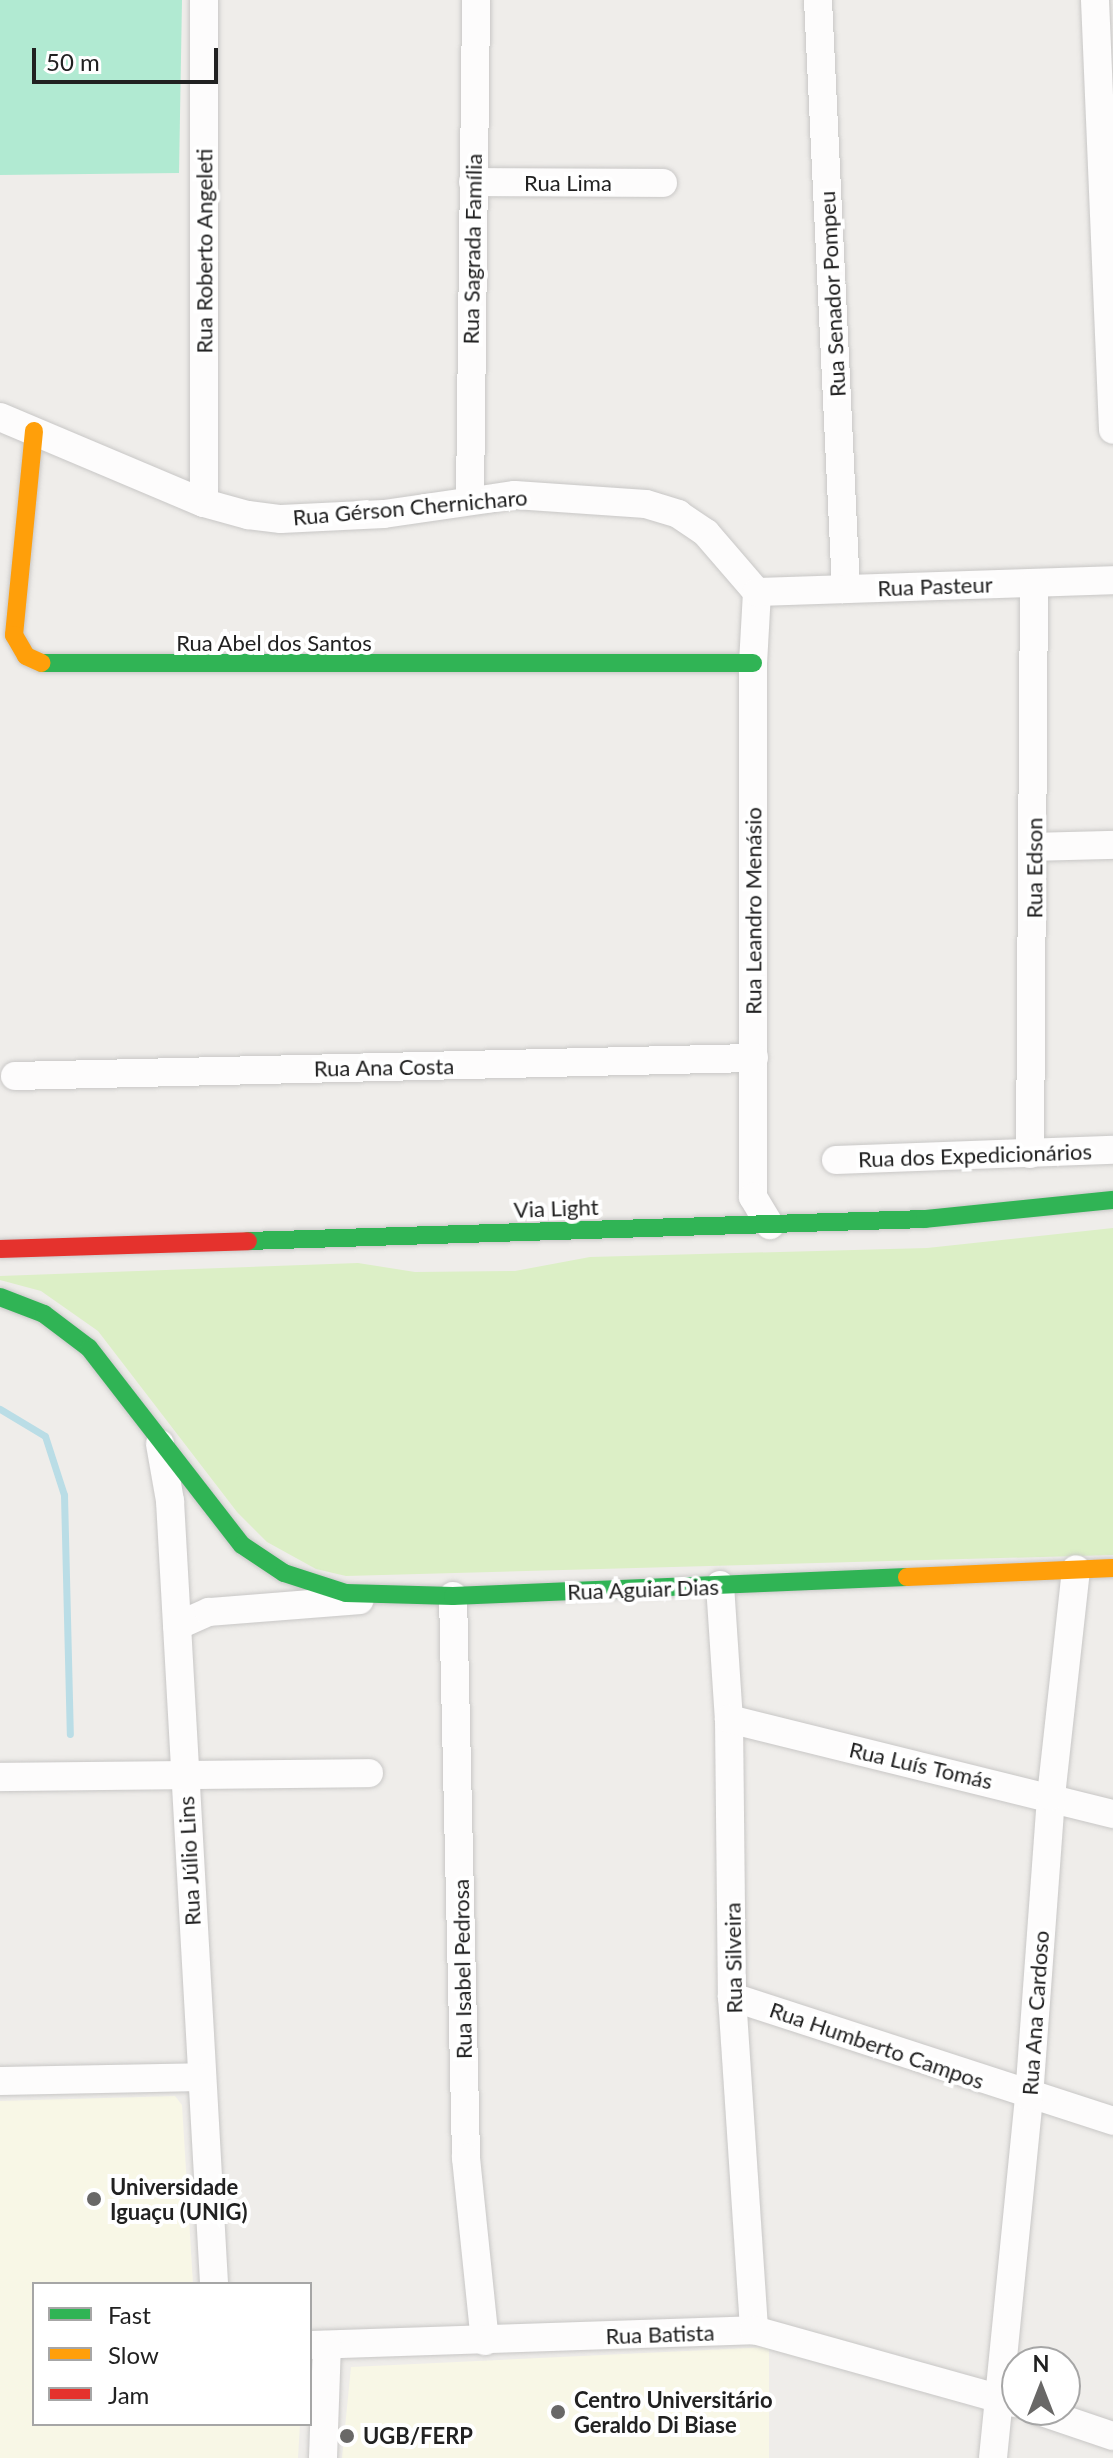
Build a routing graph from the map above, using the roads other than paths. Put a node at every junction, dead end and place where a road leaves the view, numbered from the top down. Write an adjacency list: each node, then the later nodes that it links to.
1 (204, 0): 11 (street, Rua Roberto Angeleti)
2 (476, 0): 5 (street, Rua Sagrada Família)
3 (818, 0): 14 (street, Rua Senador Pompeu)
4 (1095, 0): 8 (street)
5 (473, 182): 6 (street, Rua Lima); 10 (street, Rua Sagrada Família)
6 (663, 183)
7 (0, 417): 9 (street, Rua Gérson Chernicharo)
8 (1113, 430)
9 (34, 431): 11 (street, Rua Gérson Chernicharo); 16 (street, Rua Abel dos Santos)
10 (470, 498): 11 (street, Rua Gérson Chernicharo); 15 (street, Rua Gérson Chernicharo)
11 (204, 503)
12 (1113, 580): 13 (street, Rua Pasteur)
13 (1034, 583): 14 (street, Rua Pasteur); 18 (street, Rua Edson)
14 (846, 589): 15 (street, Rua Pasteur)
15 (757, 592): 16 (street, Rua Leandro Menásio)
16 (753, 663): 19 (street, Rua Leandro Menásio)
17 (1113, 845): 18 (street)
18 (1034, 847): 22 (street, Rua Edson)
19 (754, 1058): 20 (street, Rua Ana Costa); 25 (street, Rua Leandro Menásio)
20 (15, 1076)
21 (1113, 1150): 22 (street, Rua dos Expedicionários)
22 (1030, 1154): 23 (street, Rua dos Expedicionários)
23 (836, 1160)
24 (1113, 1200): 25 (street, Via Light)
25 (770, 1225): 26 (street, Via Light)
26 (0, 1249)
27 (0, 1297): 28 (street)
28 (159, 1440): 33 (street); 34 (street, Rua Júlio Lins)
29 (1113, 1568): 30 (street, Rua Aguiar Dias)
30 (1076, 1569): 31 (street, Rua Aguiar Dias); 39 (street, Rua Ana Cardoso)
31 (720, 1585): 32 (street, Rua Aguiar Dias); 35 (street, Rua Silveira)
32 (453, 1596): 33 (street, Rua Aguiar Dias); 48 (street, Rua Isabel Pedrosa)
33 (369, 1598): 34 (street, Rua Aguiar Dias)
34 (177, 1626): 37 (street, Rua Júlio Lins)
35 (729, 1719): 39 (street, Rua Luís Tomás); 41 (street, Rua Silveira)
36 (369, 1773): 37 (street)
37 (184, 1775): 38 (street); 42 (street, Rua Júlio Lins)
38 (0, 1777)
39 (1051, 1796): 40 (street, Rua Luís Tomás); 44 (street, Rua Ana Cardoso)
40 (1113, 1814)
41 (732, 1997): 44 (street, Rua Humberto Campos); 47 (street, Rua Silveira)
42 (201, 2077): 43 (street); 46 (street, Rua Júlio Lins)
43 (0, 2081)
44 (1029, 2097): 45 (street, Rua Humberto Campos); 50 (street, Rua Ana Cardoso)
45 (1113, 2121)
46 (214, 2282)
47 (754, 2330): 48 (street, Rua Batista); 51 (street, Rua Batista)
48 (485, 2341): 49 (street, Rua Batista)
49 (319, 2345): 55 (street)
50 (1012, 2346)
51 (1001, 2399)
52 (1081, 2425): 54 (street)
53 (1001, 2426): 56 (street, Rua Ana Cardoso)
54 (1113, 2436)
55 (323, 2458)
56 (993, 2458)

